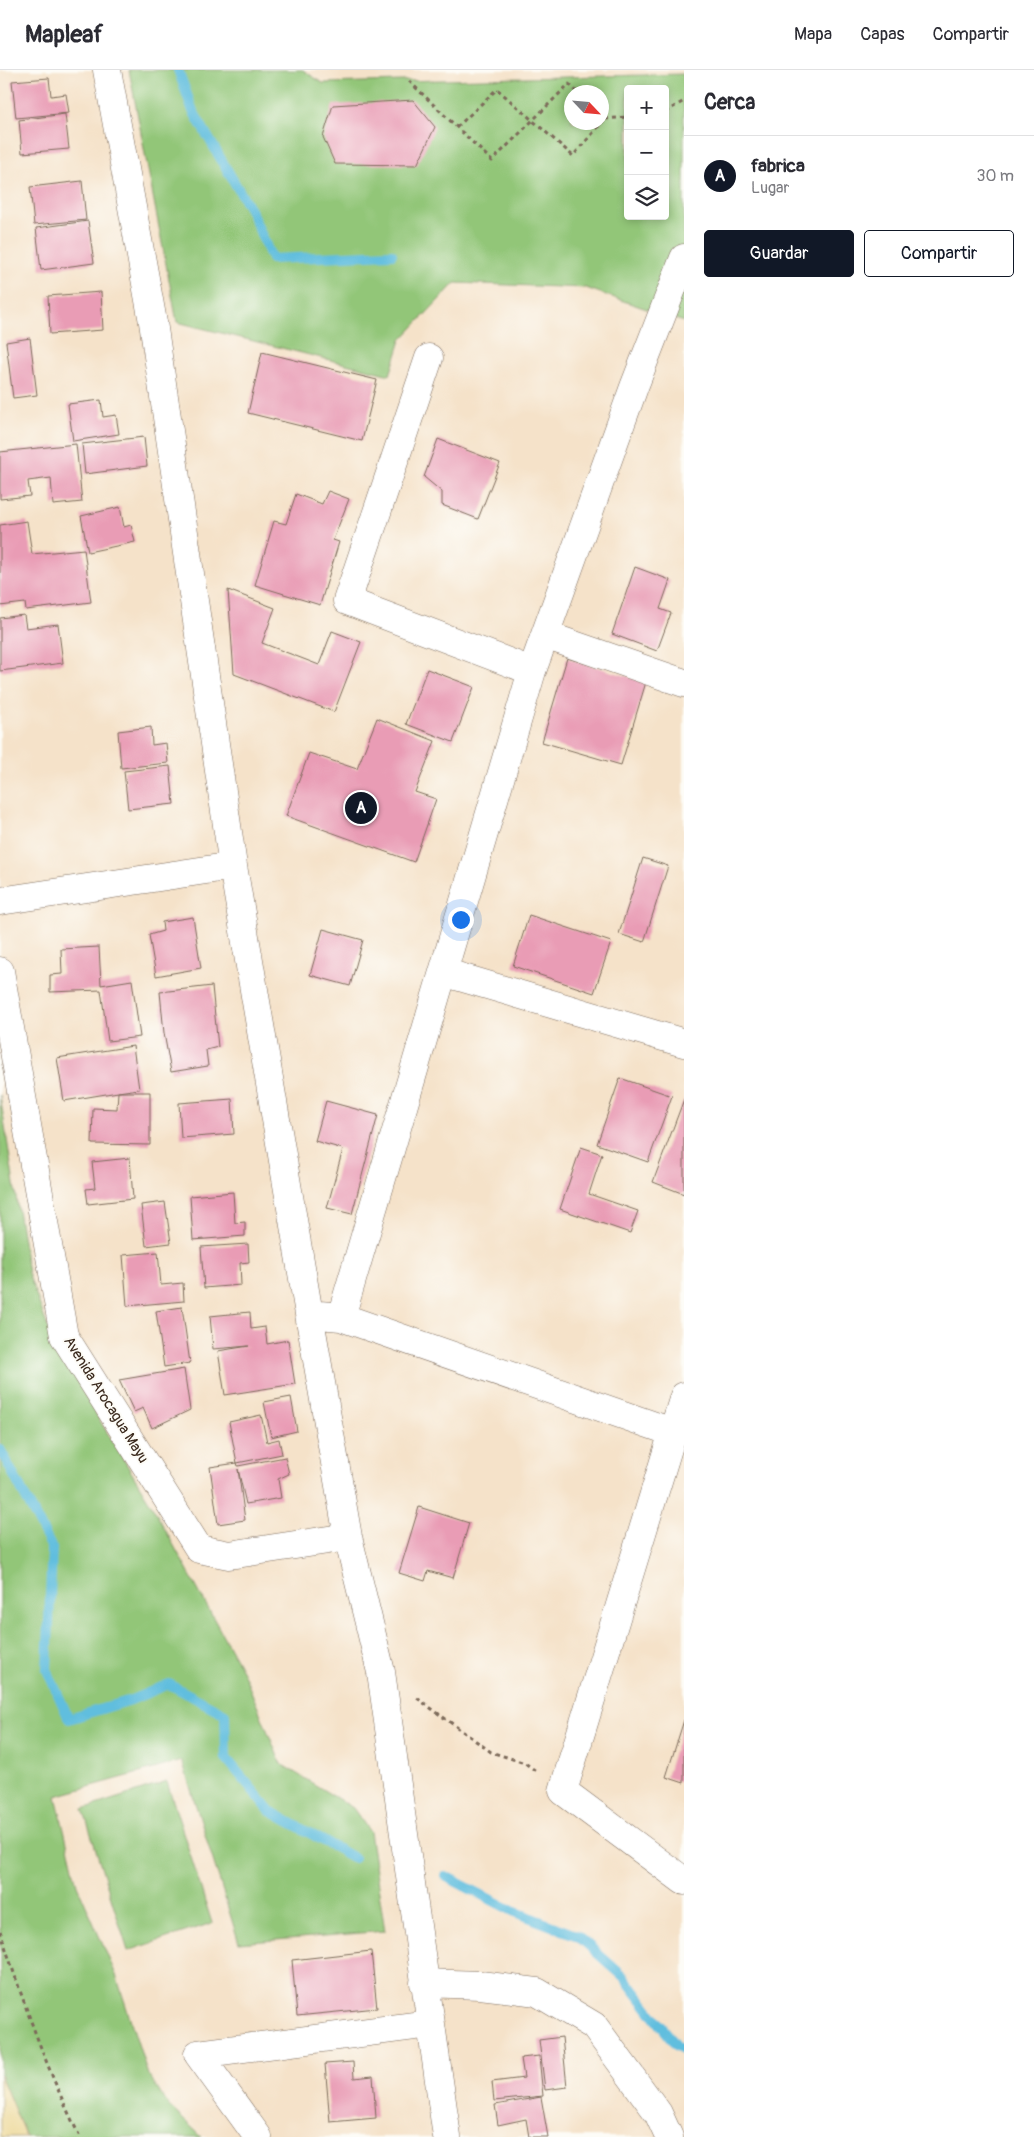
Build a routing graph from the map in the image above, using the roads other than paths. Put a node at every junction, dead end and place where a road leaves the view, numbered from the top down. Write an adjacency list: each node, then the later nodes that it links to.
1 (107, 70): 7 (street)
2 (684, 258): 4 (street)
3 (429, 358): 5 (street)
4 (546, 634): 5 (street); 6 (street)
5 (532, 671): 10 (street)
6 (684, 683)
7 (234, 866): 8 (street); 12 (street)
8 (0, 902)
9 (0, 971): 16 (street, Avenida Arocagua Mayu)
10 (443, 972): 11 (street); 13 (street)
11 (684, 1043)
12 (308, 1314): 13 (street); 16 (street)
13 (341, 1317): 15 (street)
14 (684, 1396): 15 (street)
15 (672, 1432): 17 (street)
16 (348, 1537): 18 (street)
17 (684, 1881)
18 (424, 1983): 19 (street); 22 (street)
19 (430, 2024): 20 (street); 21 (street)
20 (258, 2137)
21 (447, 2137)
22 (669, 2137)

